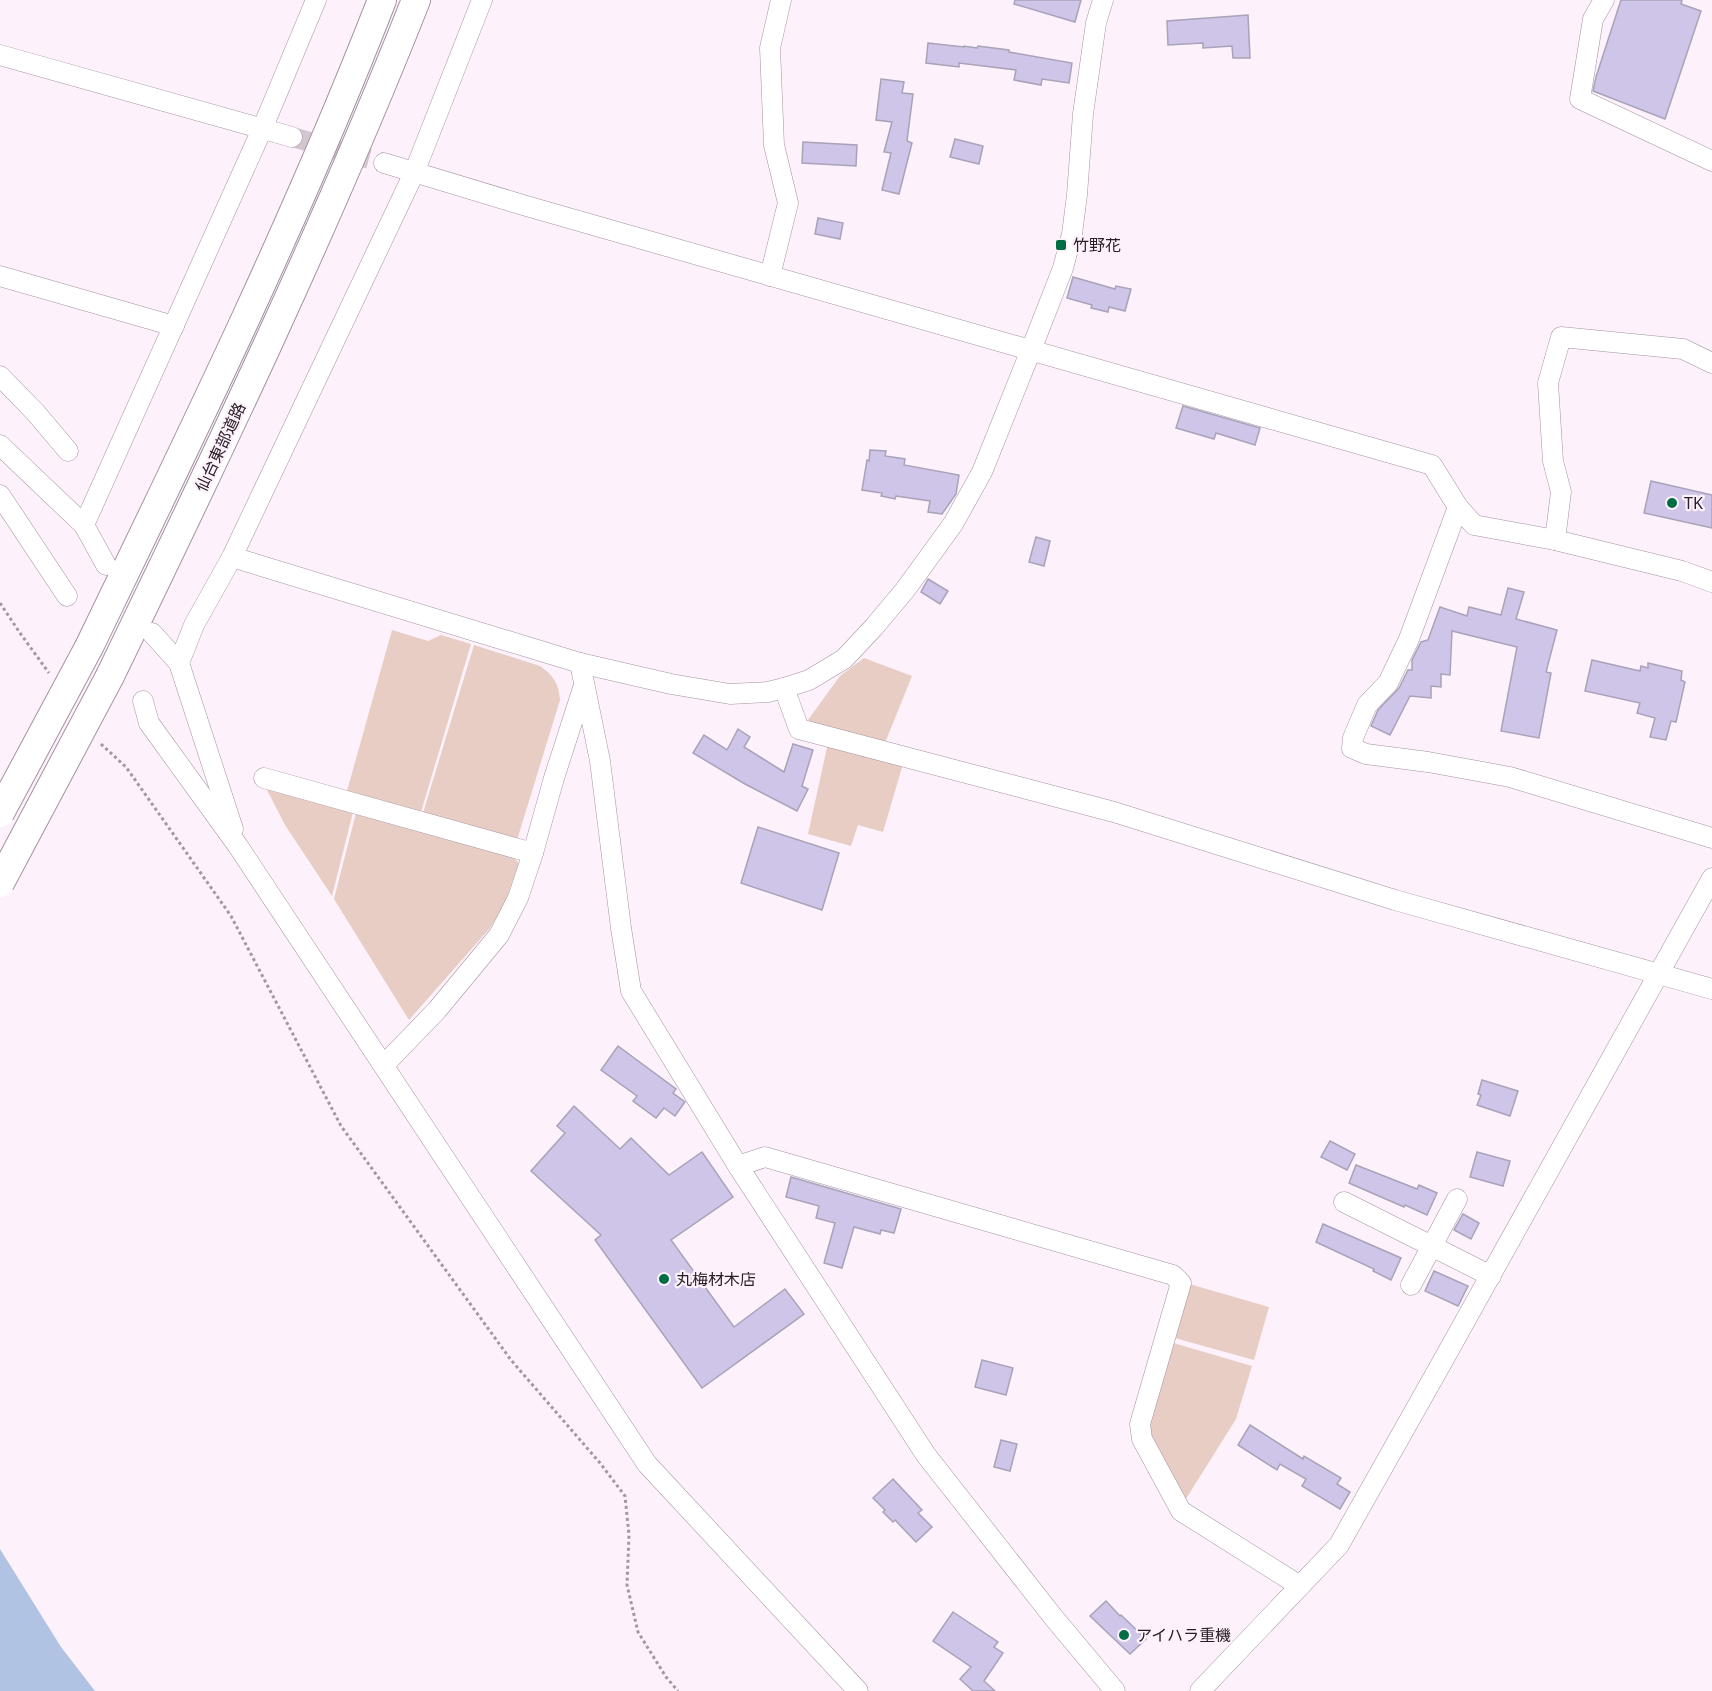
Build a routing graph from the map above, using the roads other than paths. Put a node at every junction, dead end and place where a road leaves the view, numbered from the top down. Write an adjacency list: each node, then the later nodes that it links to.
1 (316, 0): 9 (street)
2 (382, 0): 37 (highway, 仙台東部道路, bridge)
3 (416, 0): 42 (highway, 仙台東部道路, bridge)
4 (482, 0): 13 (street)
5 (781, 0): 15 (street)
6 (1103, 0): 17 (street)
7 (1604, 0): 11 (street)
8 (0, 55): 9 (street)
9 (263, 127): 10 (street); 16 (street)
10 (292, 137)
11 (1712, 161)
12 (384, 164): 13 (street)
13 (414, 172): 15 (street); 26 (street)
14 (0, 276): 16 (street)
15 (771, 276): 17 (street)
16 (174, 326): 24 (street)
17 (1031, 350): 23 (street); 34 (street)
18 (1712, 363): 25 (street)
19 (0, 376): 21 (street)
20 (0, 445): 24 (street)
21 (68, 452)
22 (0, 495): 29 (street)
23 (1458, 507): 25 (street); 38 (street)
24 (84, 525): 27 (street)
25 (1555, 540): 28 (street)
26 (232, 556): 31 (street); 32 (street)
27 (106, 566)
28 (1712, 582)
29 (67, 596)
30 (152, 633): 31 (street)
31 (179, 663): 39 (street)
32 (580, 663): 33 (street); 34 (street)
33 (584, 683): 40 (street); 46 (street)
34 (784, 688): 43 (street)
35 (142, 701): 39 (street)
36 (264, 778): 40 (street)
37 (0, 813)
38 (1712, 838)
39 (238, 846): 45 (street)
40 (533, 853): 45 (street)
41 (1712, 878): 43 (street)
42 (0, 883)
43 (1659, 974): 44 (street); 50 (street)
44 (1712, 988)
45 (384, 1065): 53 (street)
46 (738, 1166): 52 (street); 54 (street)
47 (1457, 1199): 49 (street)
48 (1344, 1202): 49 (street)
49 (1433, 1247): 50 (street); 51 (street)
50 (1491, 1276): 52 (street)
51 (1411, 1285)
52 (1300, 1586): 55 (street)
53 (858, 1691)
54 (1115, 1691)
55 (1200, 1691)

